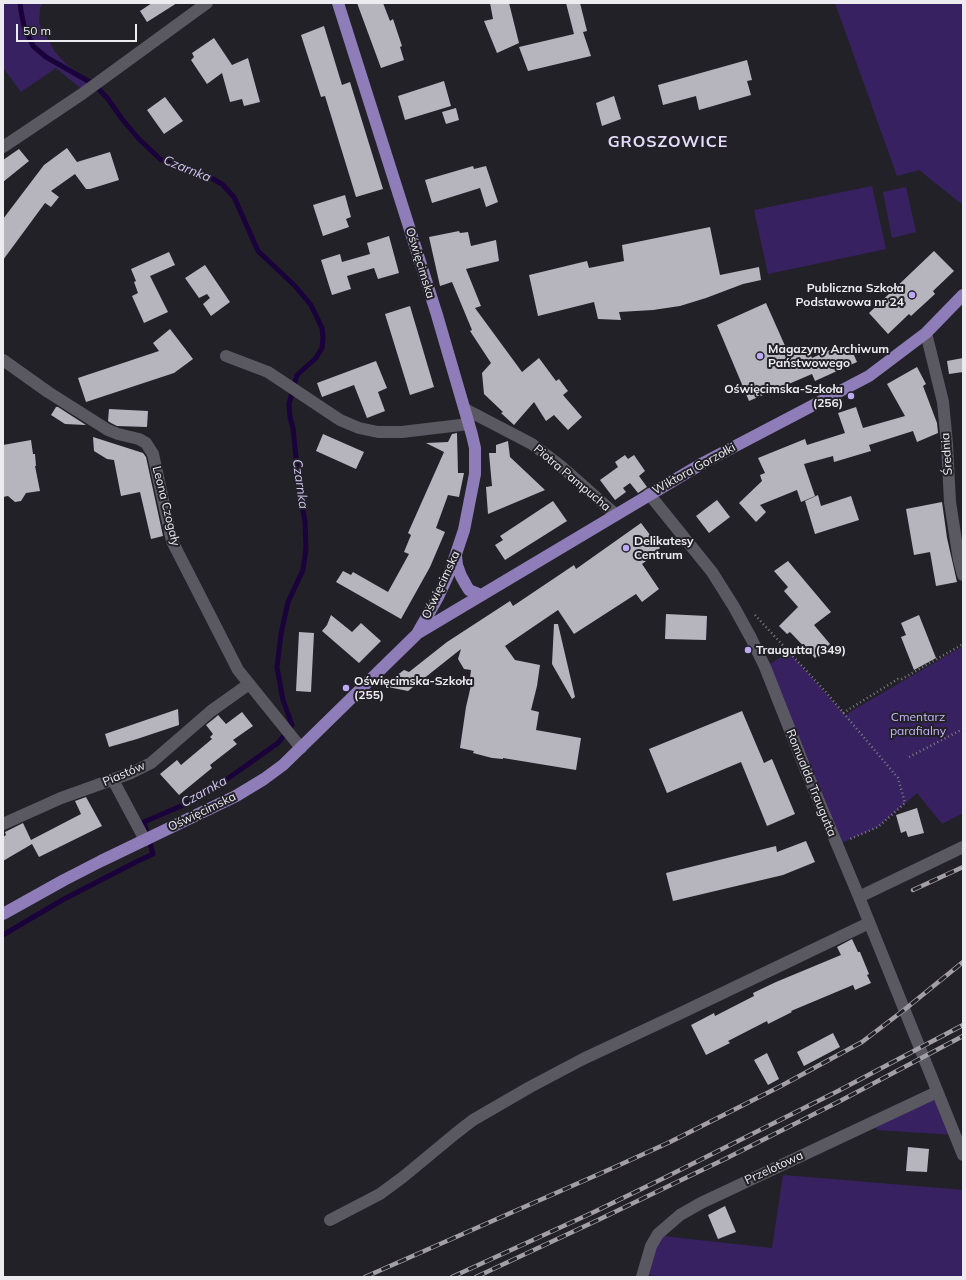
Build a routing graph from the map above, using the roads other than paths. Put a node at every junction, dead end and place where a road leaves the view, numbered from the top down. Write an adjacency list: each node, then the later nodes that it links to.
1 (207, 3): 3 (street)
2 (338, 3): 8 (main road, Oświęcimska)
3 (3, 147)
4 (963, 295): 5 (main road, Wiktora Gorzołki)
5 (926, 333): 10 (main road, Wiktora Gorzołki); 13 (street, Średnia)
6 (226, 356): 9 (street)
7 (3, 360): 16 (street, Leona Czogały)
8 (465, 409): 9 (main road, Oświęcimska); 11 (street, Piotra Pampucha)
9 (470, 424): 12 (main road, Oświęcimska)
10 (649, 494): 11 (main road, Wiktora Gorzołki); 22 (street, Romualda Traugutta)
11 (615, 514): 14 (main road, Wiktora Gorzołki)
12 (456, 555): 14 (main road); 15 (main road, Oświęcimska)
13 (963, 575)
14 (481, 595): 15 (main road, Wiktora Gorzołki)
15 (417, 634): 17 (main road, Oświęcimska)
16 (249, 684): 17 (street, Leona Czogały); 18 (street, Piastów)
17 (301, 748): 20 (main road, Oświęcimska)
18 (113, 780): 19 (street, Piastów); 20 (street)
19 (3, 824)
20 (146, 840): 23 (main road, Oświęcimska)
21 (963, 847): 22 (street)
22 (859, 897): 24 (street, Romualda Traugutta)
23 (3, 914)
24 (869, 923): 25 (street, Romualda Traugutta); 27 (street)
25 (937, 1092): 26 (street, Romualda Traugutta); 28 (street, Przelotowa)
26 (963, 1155)
27 (330, 1220)
28 (642, 1277)

